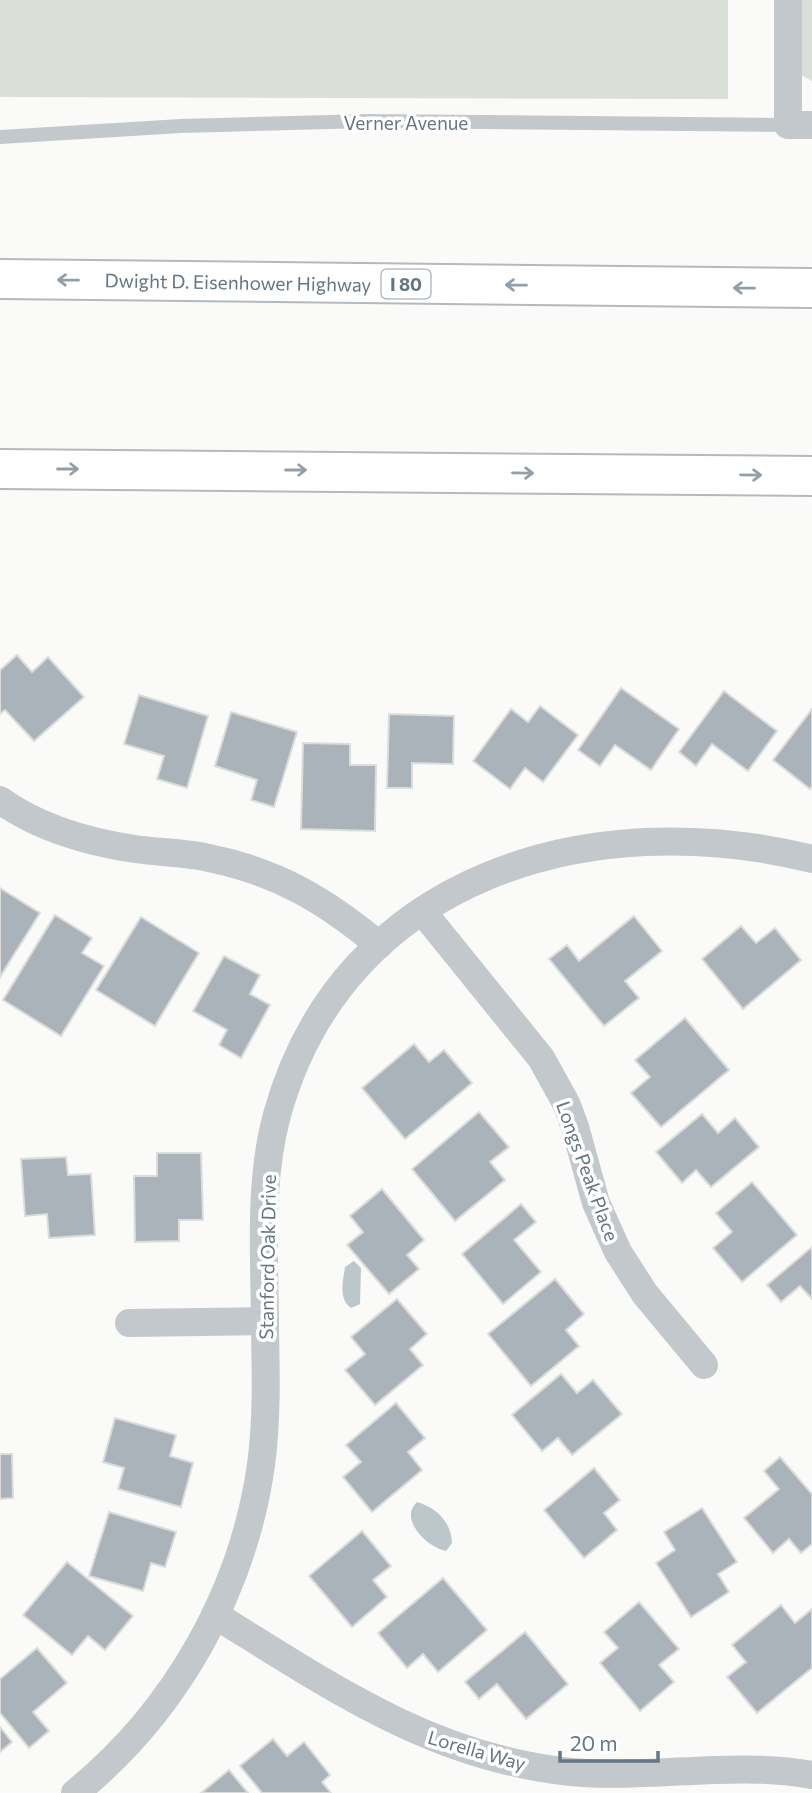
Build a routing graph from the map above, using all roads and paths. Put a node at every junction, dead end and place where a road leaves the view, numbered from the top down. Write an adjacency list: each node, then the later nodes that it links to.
1 (788, 0): 2 (street)
2 (800, 125): 3 (lane, Verner Avenue)
3 (0, 137)
4 (0, 279): 5 (highway, Dwight D. Eisenhower Highway / I 80, one-way to 4)
5 (812, 288)
6 (0, 469): 7 (highway, one-way to 7)
7 (812, 476)
8 (0, 800): 11 (street)
9 (812, 859): 10 (street, Stanford Oak Drive)
10 (422, 911): 11 (street, Stanford Oak Drive); 14 (street, Longs Peak Place)
11 (379, 945): 12 (street, Stanford Oak Drive)
12 (265, 1321): 13 (street); 15 (street, Stanford Oak Drive)
13 (129, 1322)
14 (704, 1365)
15 (215, 1615): 17 (street, Lorella Way); 18 (street, Stanford Oak Drive)
16 (812, 1775): 17 (street, Lorella Way)
17 (749, 1782)
18 (75, 1793)

